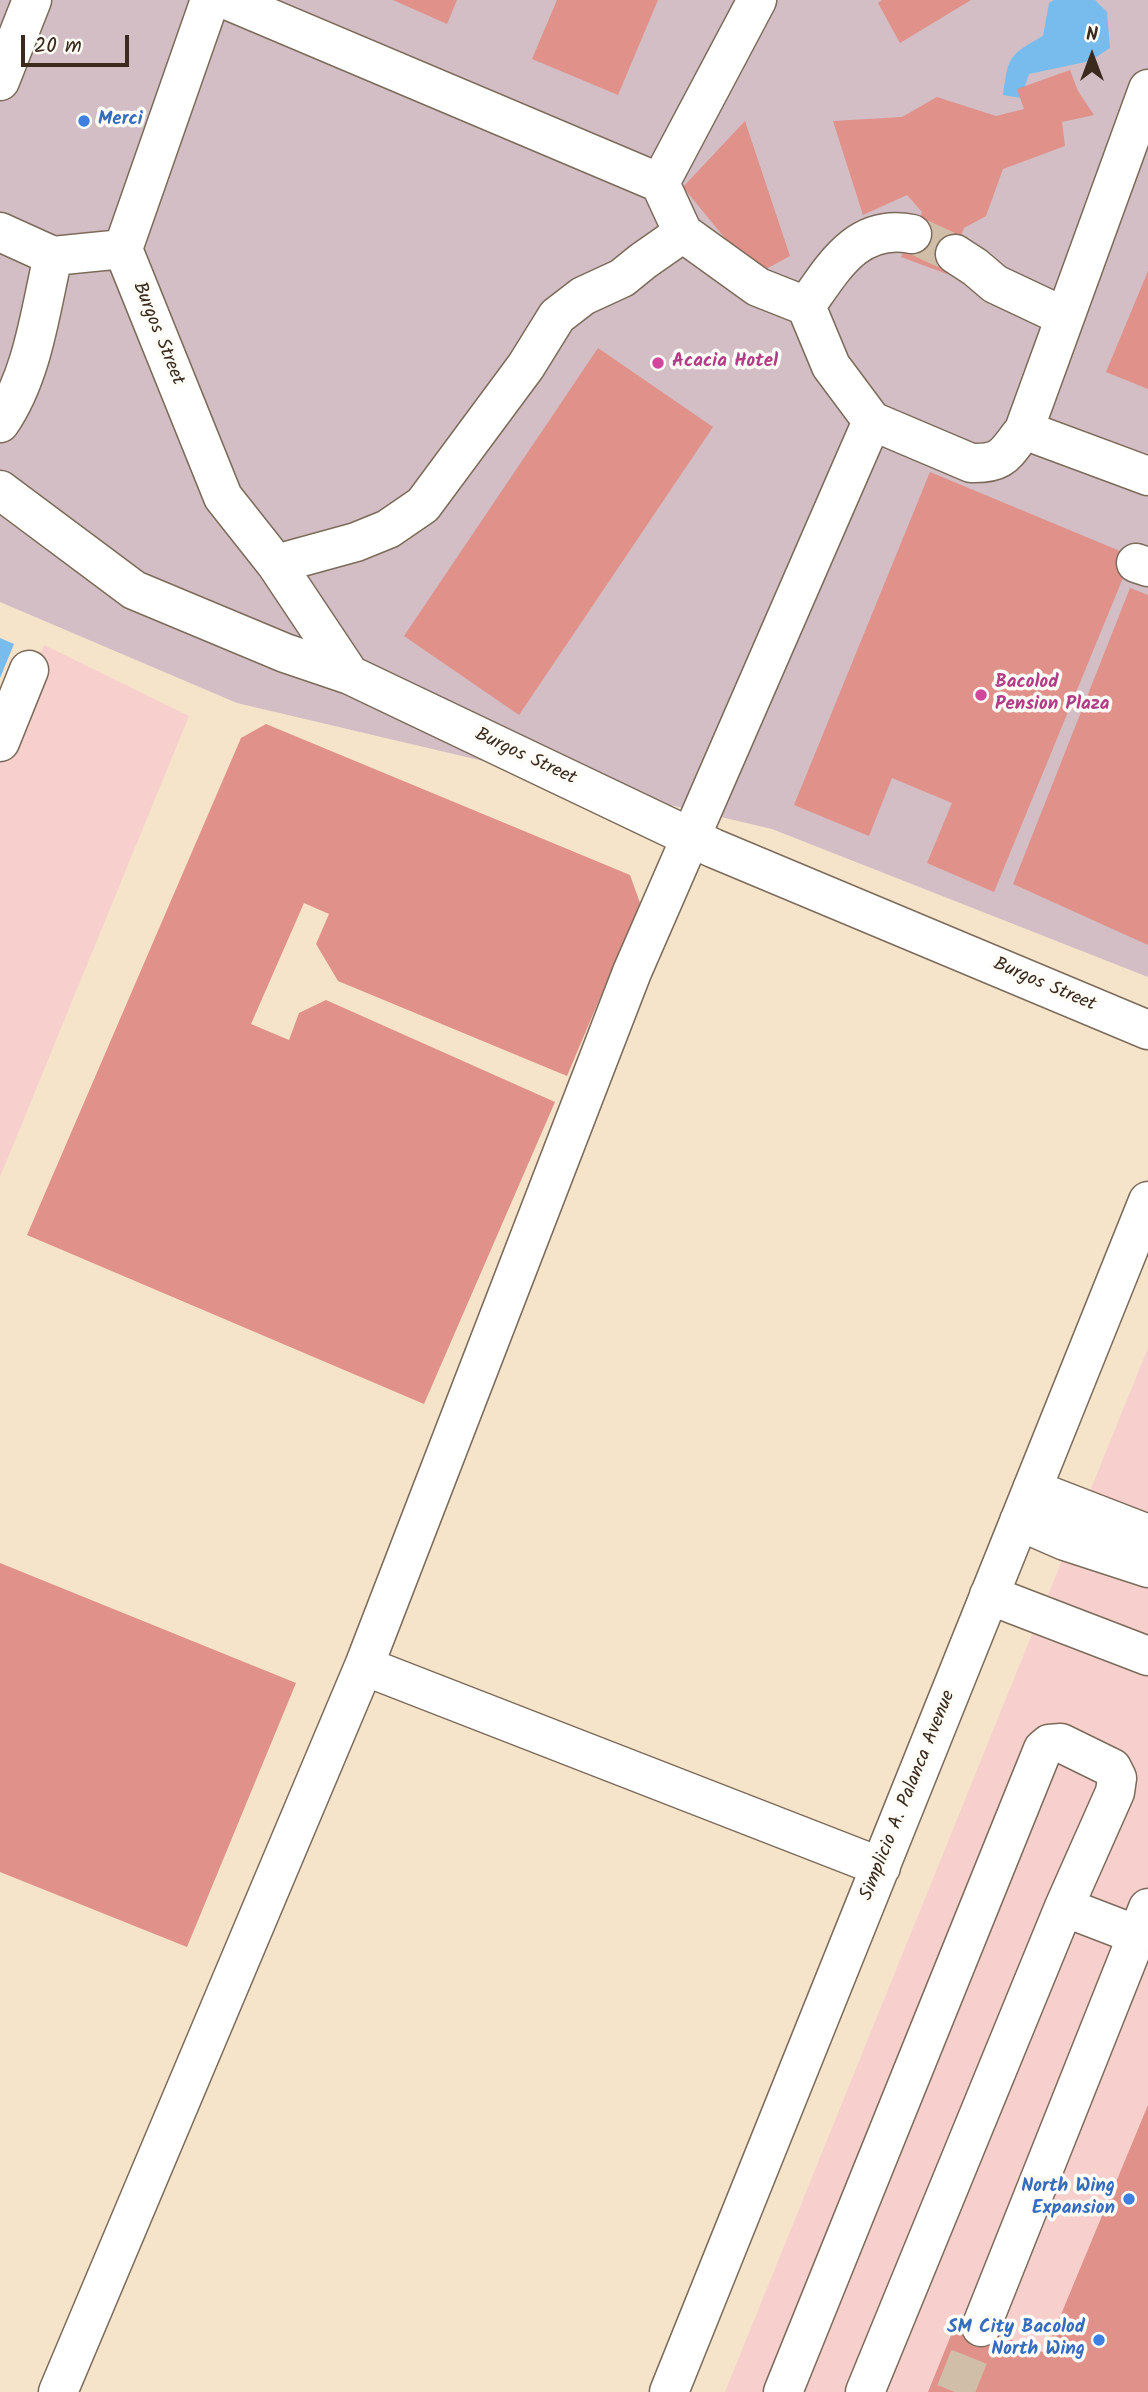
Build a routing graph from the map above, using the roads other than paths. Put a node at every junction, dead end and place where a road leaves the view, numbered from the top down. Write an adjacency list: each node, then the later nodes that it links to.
1 (32, 0): 5 (street)
2 (209, 0): 11 (street)
3 (227, 0): 7 (street)
4 (757, 0): 7 (street)
5 (0, 81)
6 (1148, 89): 15 (street)
7 (660, 183): 9 (street)
8 (0, 232): 13 (street)
9 (683, 233): 14 (street); 21 (street)
10 (912, 234): 14 (street)
11 (123, 249): 13 (street); 21 (street, Burgos Street)
12 (955, 254): 15 (street)
13 (53, 256): 17 (street)
14 (806, 306): 16 (street)
15 (1065, 317): 18 (street)
16 (872, 421): 18 (street); 25 (street)
17 (0, 423)
18 (1024, 430): 19 (street)
19 (1148, 476)
20 (0, 490): 23 (street)
21 (276, 564): 23 (street, Burgos Street)
22 (29, 670): 24 (street)
23 (350, 675): 25 (street, Burgos Street)
24 (0, 742)
25 (690, 836): 26 (street, Burgos Street); 33 (street)
26 (1148, 1030)
27 (1148, 1201): 28 (street, Simplicio A. Palanca Avenue)
28 (1025, 1505): 29 (street); 30 (street); 31 (street, Simplicio A. Palanca Avenue)
29 (1148, 1534)
30 (1148, 1568)
31 (989, 1595): 32 (street); 34 (street, Simplicio A. Palanca Avenue)
32 (1148, 1656)
33 (364, 1666): 34 (street); 38 (street)
34 (881, 1867): 39 (street, Simplicio A. Palanca Avenue)
35 (1064, 1907): 36 (street); 40 (street); 41 (street)
36 (1142, 1922): 37 (street)
37 (981, 2327)
38 (58, 2392)
39 (669, 2392)
40 (783, 2392)
41 (865, 2392)

